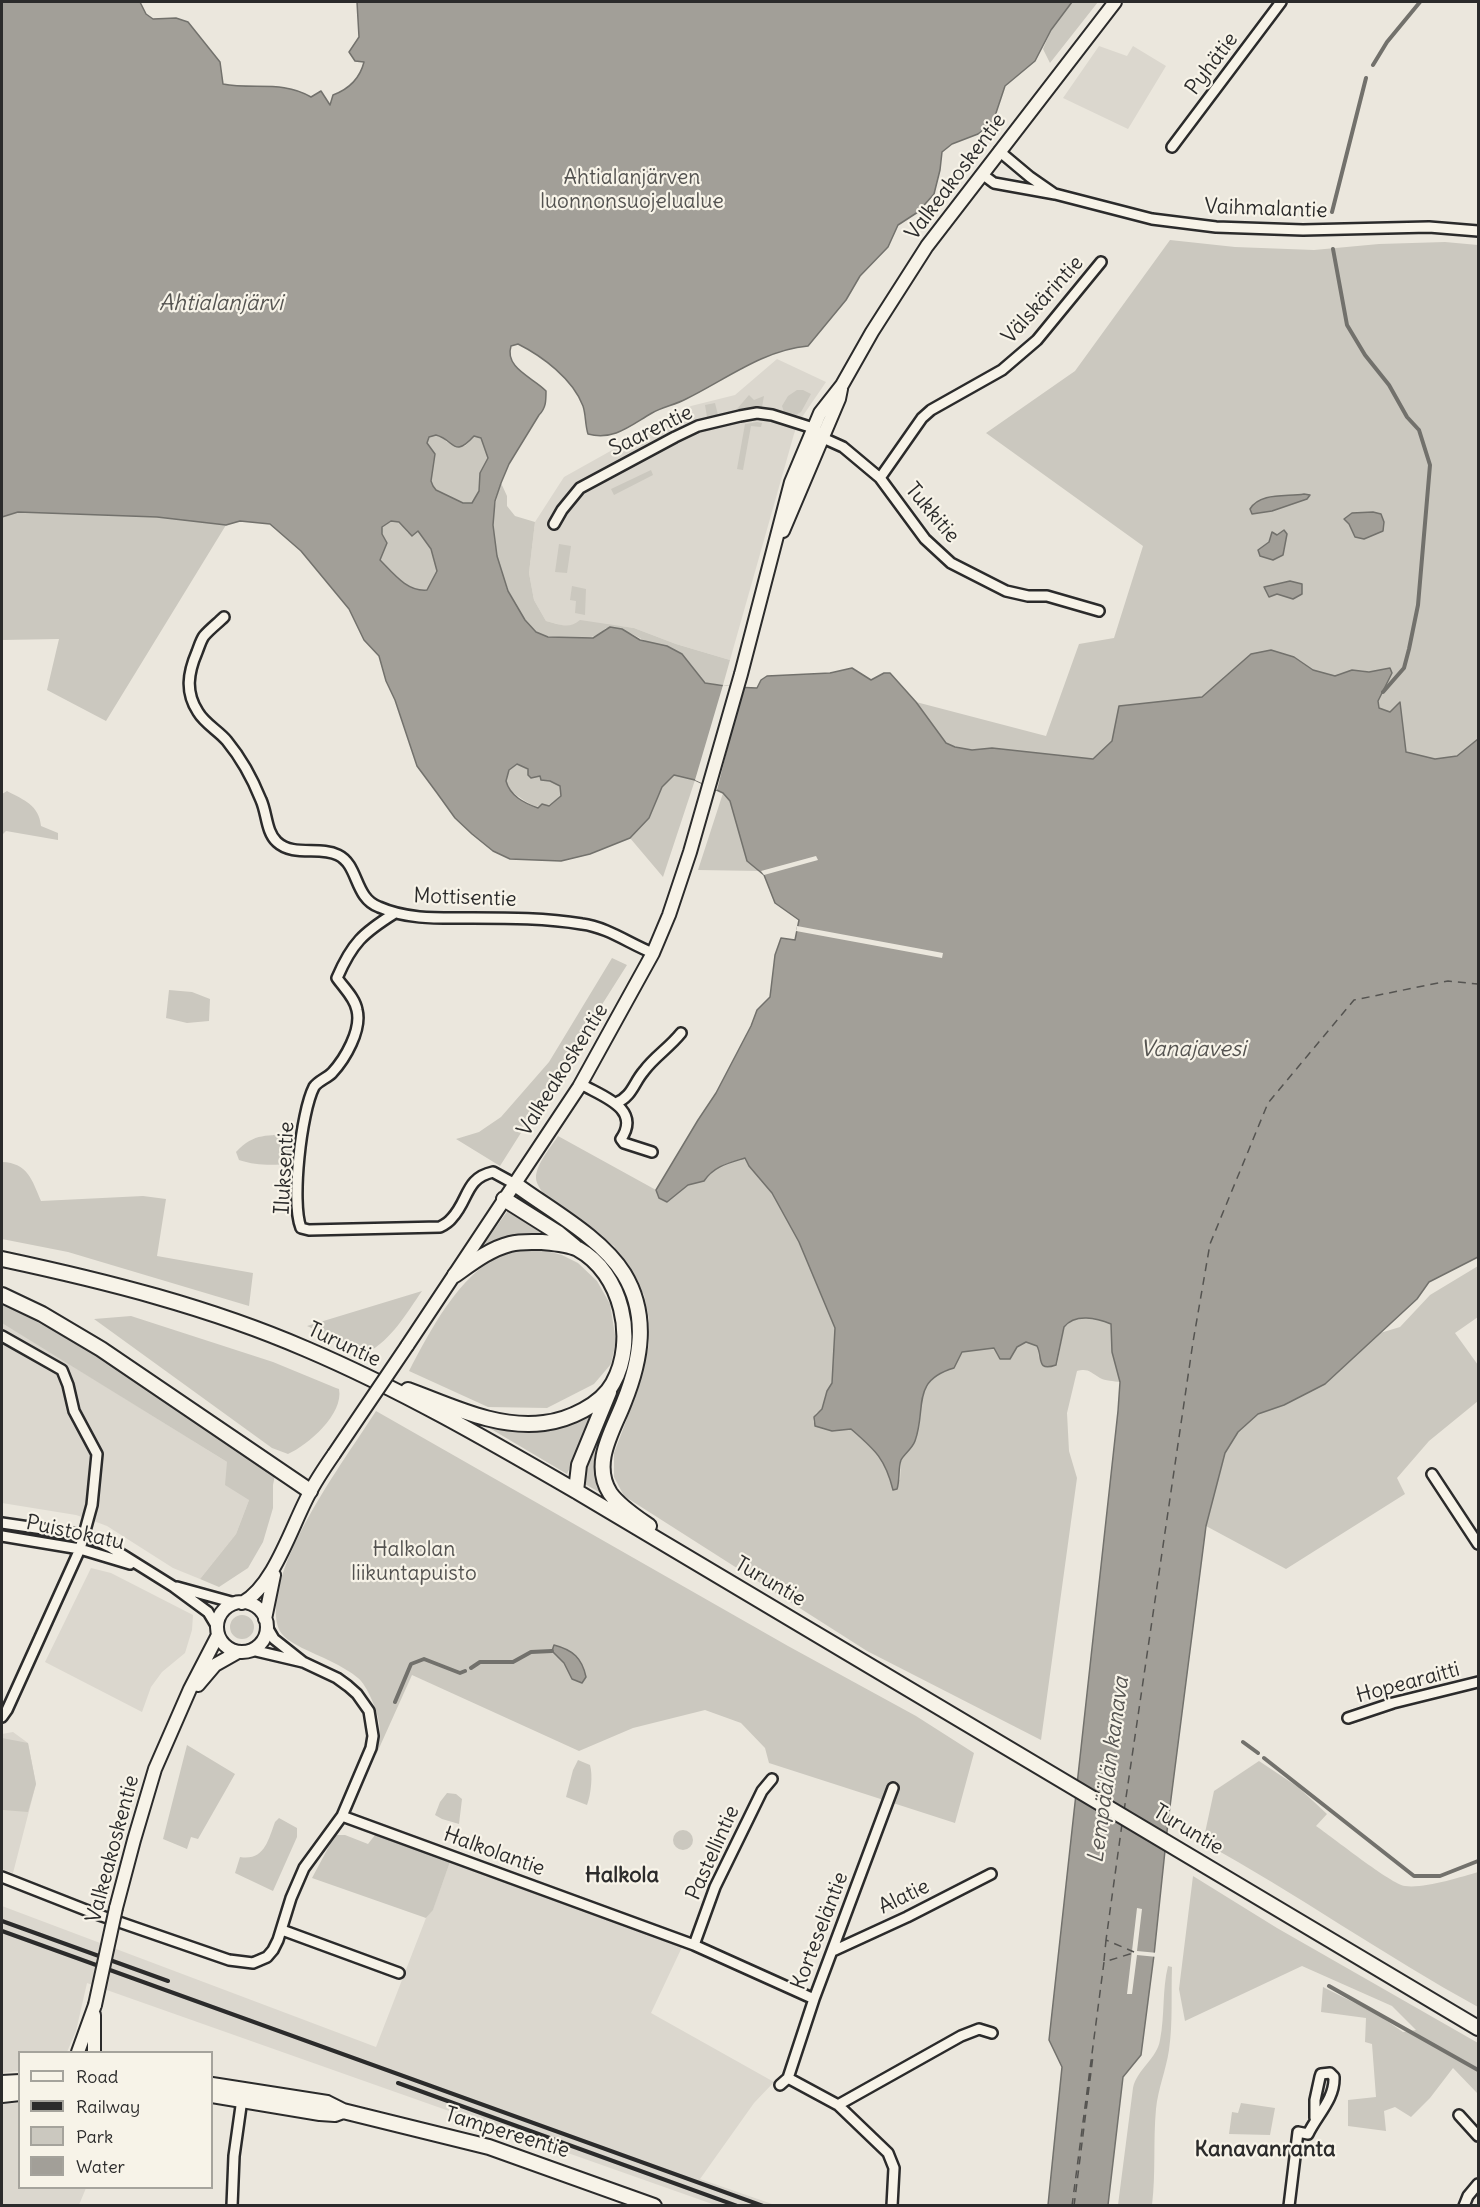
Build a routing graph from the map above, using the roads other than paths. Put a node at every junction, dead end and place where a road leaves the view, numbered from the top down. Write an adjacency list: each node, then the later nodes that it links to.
1 (1115, 2): 4 (street, Valkeakoskentie)
2 (1281, 2): 3 (street, Pyhätie)
3 (1172, 147)
4 (999, 151): 5 (street, Valkeakoskentie); 6 (street, Vaihmalantie)
5 (982, 174): 6 (street, Vaihmalantie); 9 (street, Valkeakoskentie)
6 (1055, 194): 7 (street, Vaihmalantie)
7 (1479, 231)
8 (1101, 262): 10 (street, Välskärintie)
9 (818, 433): 10 (street, Tukkitie); 11 (street, Saarentie); 15 (street, Valkeakoskentie)
10 (880, 478): 12 (street, Tukkitie)
11 (554, 524)
12 (1100, 611)
13 (224, 617): 14 (street, Mottisentie)
14 (395, 913): 15 (street, Mottisentie); 20 (street, Iluksentie)
15 (653, 953): 17 (street, Valkeakoskentie)
16 (681, 1033): 18 (street)
17 (581, 1084): 18 (street); 20 (street, Valkeakoskentie)
18 (616, 1102): 19 (street)
19 (652, 1152)
20 (515, 1184): 21 (street, Valkeakoskentie); 39 (main road)
21 (504, 1200): 22 (main road); 24 (street, Valkeakoskentie)
22 (577, 1249): 24 (main road); 28 (main road)
23 (2, 1259): 27 (main road, Turuntie)
24 (455, 1275): 30 (street, Valkeakoskentie, bridge)
25 (2, 1295): 30 (main road)
26 (2, 1336): 33 (street)
27 (347, 1368): 28 (main road); 31 (main road, Turuntie)
28 (612, 1384): 31 (main road)
29 (1432, 1474): 35 (street)
30 (310, 1491): 37 (street, Valkeakoskentie)
31 (576, 1491): 39 (main road, Turuntie)
32 (2, 1523): 33 (street, Puistokatu)
33 (84, 1535): 36 (street); 38 (street, Puistokatu)
34 (2, 1536): 36 (street, Puistokatu)
35 (1479, 1544)
36 (80, 1549): 38 (street, Puistokatu); 49 (street)
37 (278, 1559): 41 (street, Valkeakoskentie); 42 (street, Valkeakoskentie)
38 (140, 1567): 40 (street, Puistokatu)
39 (721, 1578): 62 (main road, Turuntie)
40 (174, 1587): 41 (street, Puistokatu); 43 (street, Puistokatu)
41 (239, 1603): 42 (street); 43 (street)
42 (266, 1623): 44 (street); 46 (street)
43 (218, 1631): 45 (street); 48 (street, Valkeakoskentie)
44 (252, 1650): 45 (street); 46 (street)
45 (238, 1652): 48 (street, Valkeakoskentie)
46 (303, 1662): 53 (street)
47 (1479, 1682): 50 (street, Hopearaitti)
48 (182, 1708): 61 (street, Valkeakoskentie, bridge)
49 (2, 1717)
50 (1348, 1718)
51 (772, 1779): 57 (street, Pastellintie)
52 (893, 1788): 58 (street, Korteseläntie)
53 (342, 1816): 56 (street); 57 (street, Halkolantie)
54 (991, 1874): 58 (street, Alatie)
55 (2, 1877): 56 (street)
56 (282, 1930): 59 (street)
57 (694, 1945): 60 (street, Halkolantie)
58 (833, 1950): 60 (street, Korteseläntie)
59 (399, 1972)
60 (814, 1999): 66 (street, Korteseläntie)
61 (94, 2005): 64 (street, Valkeakoskentie); 65 (street, Valkeakoskentie)
62 (1479, 2028)
63 (992, 2033): 75 (street)
64 (78, 2051)
65 (94, 2051)
66 (788, 2078): 70 (street); 75 (street)
67 (18, 2082): 68 (main road)
68 (2, 2083)
69 (213, 2085): 76 (main road, Tampereentie)
70 (780, 2085)
71 (18, 2093): 72 (main road)
72 (2, 2095)
73 (213, 2095): 74 (main road, Tampereentie)
74 (242, 2099): 76 (main road, Tampereentie); 81 (street)
75 (838, 2105): 83 (street)
76 (343, 2111): 82 (main road, Tampereentie)
77 (1459, 2115): 79 (street)
78 (1315, 2118): 84 (street)
79 (1479, 2136)
80 (1479, 2184): 85 (street)
81 (232, 2205)
82 (654, 2205)
83 (892, 2205)
84 (1289, 2205)
85 (1464, 2205)

